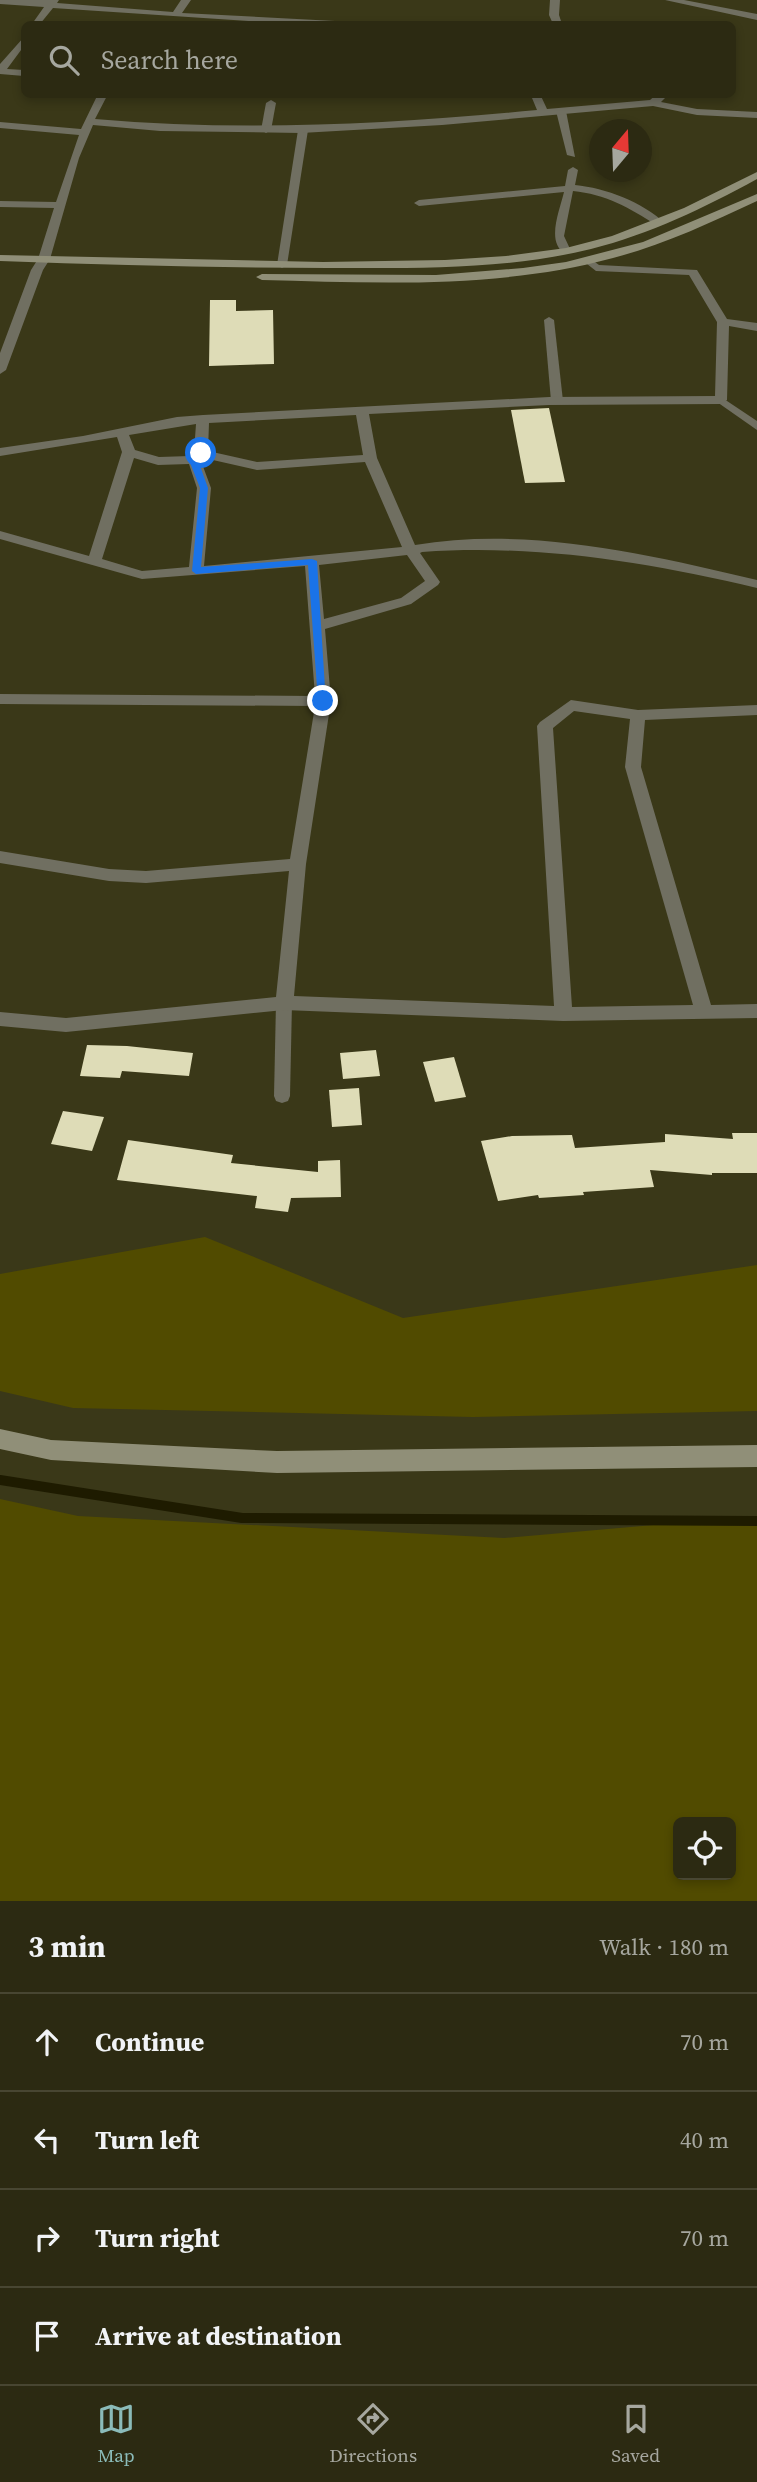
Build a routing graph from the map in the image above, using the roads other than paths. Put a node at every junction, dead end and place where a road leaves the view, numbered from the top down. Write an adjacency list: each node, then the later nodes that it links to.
1 (186, 0): 8 (street)
2 (555, 0): 12 (street)
3 (670, 0): 7 (street)
4 (737, 0): 7 (street)
5 (0, 1): 6 (street)
6 (53, 2): 8 (street); 10 (street)
7 (730, 12): 9 (street); 13 (street)
8 (176, 15): 11 (street)
9 (757, 17)
10 (38, 21)
11 (273, 21)
12 (557, 21)
13 (726, 21)
14 (21, 44): 15 (street)
15 (1, 71): 16 (street)
16 (21, 73)
17 (101, 98): 26 (street)
18 (537, 98): 23 (street)
19 (659, 98): 21 (street)
20 (271, 103): 27 (lane)
21 (653, 103): 22 (street); 24 (street)
22 (561, 107): 23 (street); 29 (lane)
23 (543, 112): 28 (street)
24 (757, 115)
25 (0, 125): 26 (street)
26 (87, 127): 27 (street); 36 (street)
27 (266, 130): 28 (street)
28 (303, 130): 42 (lane)
29 (572, 155)
30 (573, 170): 32 (lane)
31 (757, 175): 37 (street)
32 (570, 188): 34 (lane); 37 (lane); 38 (lane)
33 (757, 197): 40 (street)
34 (419, 203)
35 (0, 204): 36 (street)
36 (60, 205): 41 (street)
37 (660, 223): 38 (street)
38 (566, 251): 42 (street)
39 (0, 258): 41 (street)
40 (588, 260): 41 (street); 45 (street)
41 (40, 265): 42 (street); 43 (street); 46 (street)
42 (282, 265)
43 (0, 269)
44 (549, 320): 51 (lane)
45 (723, 323): 47 (street); 50 (street)
46 (16, 327): 48 (street); 49 (street)
47 (757, 327)
48 (0, 329)
49 (0, 370)
50 (721, 400): 51 (street); 54 (lane)
51 (557, 401): 52 (street)
52 (362, 410): 53 (street); 59 (street)
53 (203, 419): 55 (street); 58 (street)
54 (757, 427)
55 (122, 432): 56 (street); 57 (street)
56 (0, 452)
57 (129, 453): 58 (street); 63 (street)
58 (197, 456): 59 (street); 64 (street)
59 (370, 458): 61 (street)
60 (0, 535): 63 (street)
61 (410, 549): 62 (street); 65 (street); 66 (street)
62 (312, 561): 64 (street); 66 (street)
63 (94, 563): 64 (street)
64 (196, 571)
65 (757, 584)
66 (317, 626): 68 (street)
67 (0, 699): 68 (street)
68 (323, 701): 72 (street)
69 (757, 710): 70 (street)
70 (638, 715): 75 (street); 76 (street)
71 (0, 857): 72 (street)
72 (298, 864): 73 (street)
73 (284, 1003): 76 (street); 77 (street); 78 (lane)
74 (757, 1011): 75 (street)
75 (704, 1012): 76 (street)
76 (563, 1014)
77 (0, 1018)
78 (282, 1096)
79 (0, 1439): 80 (street)
80 (757, 1456)

